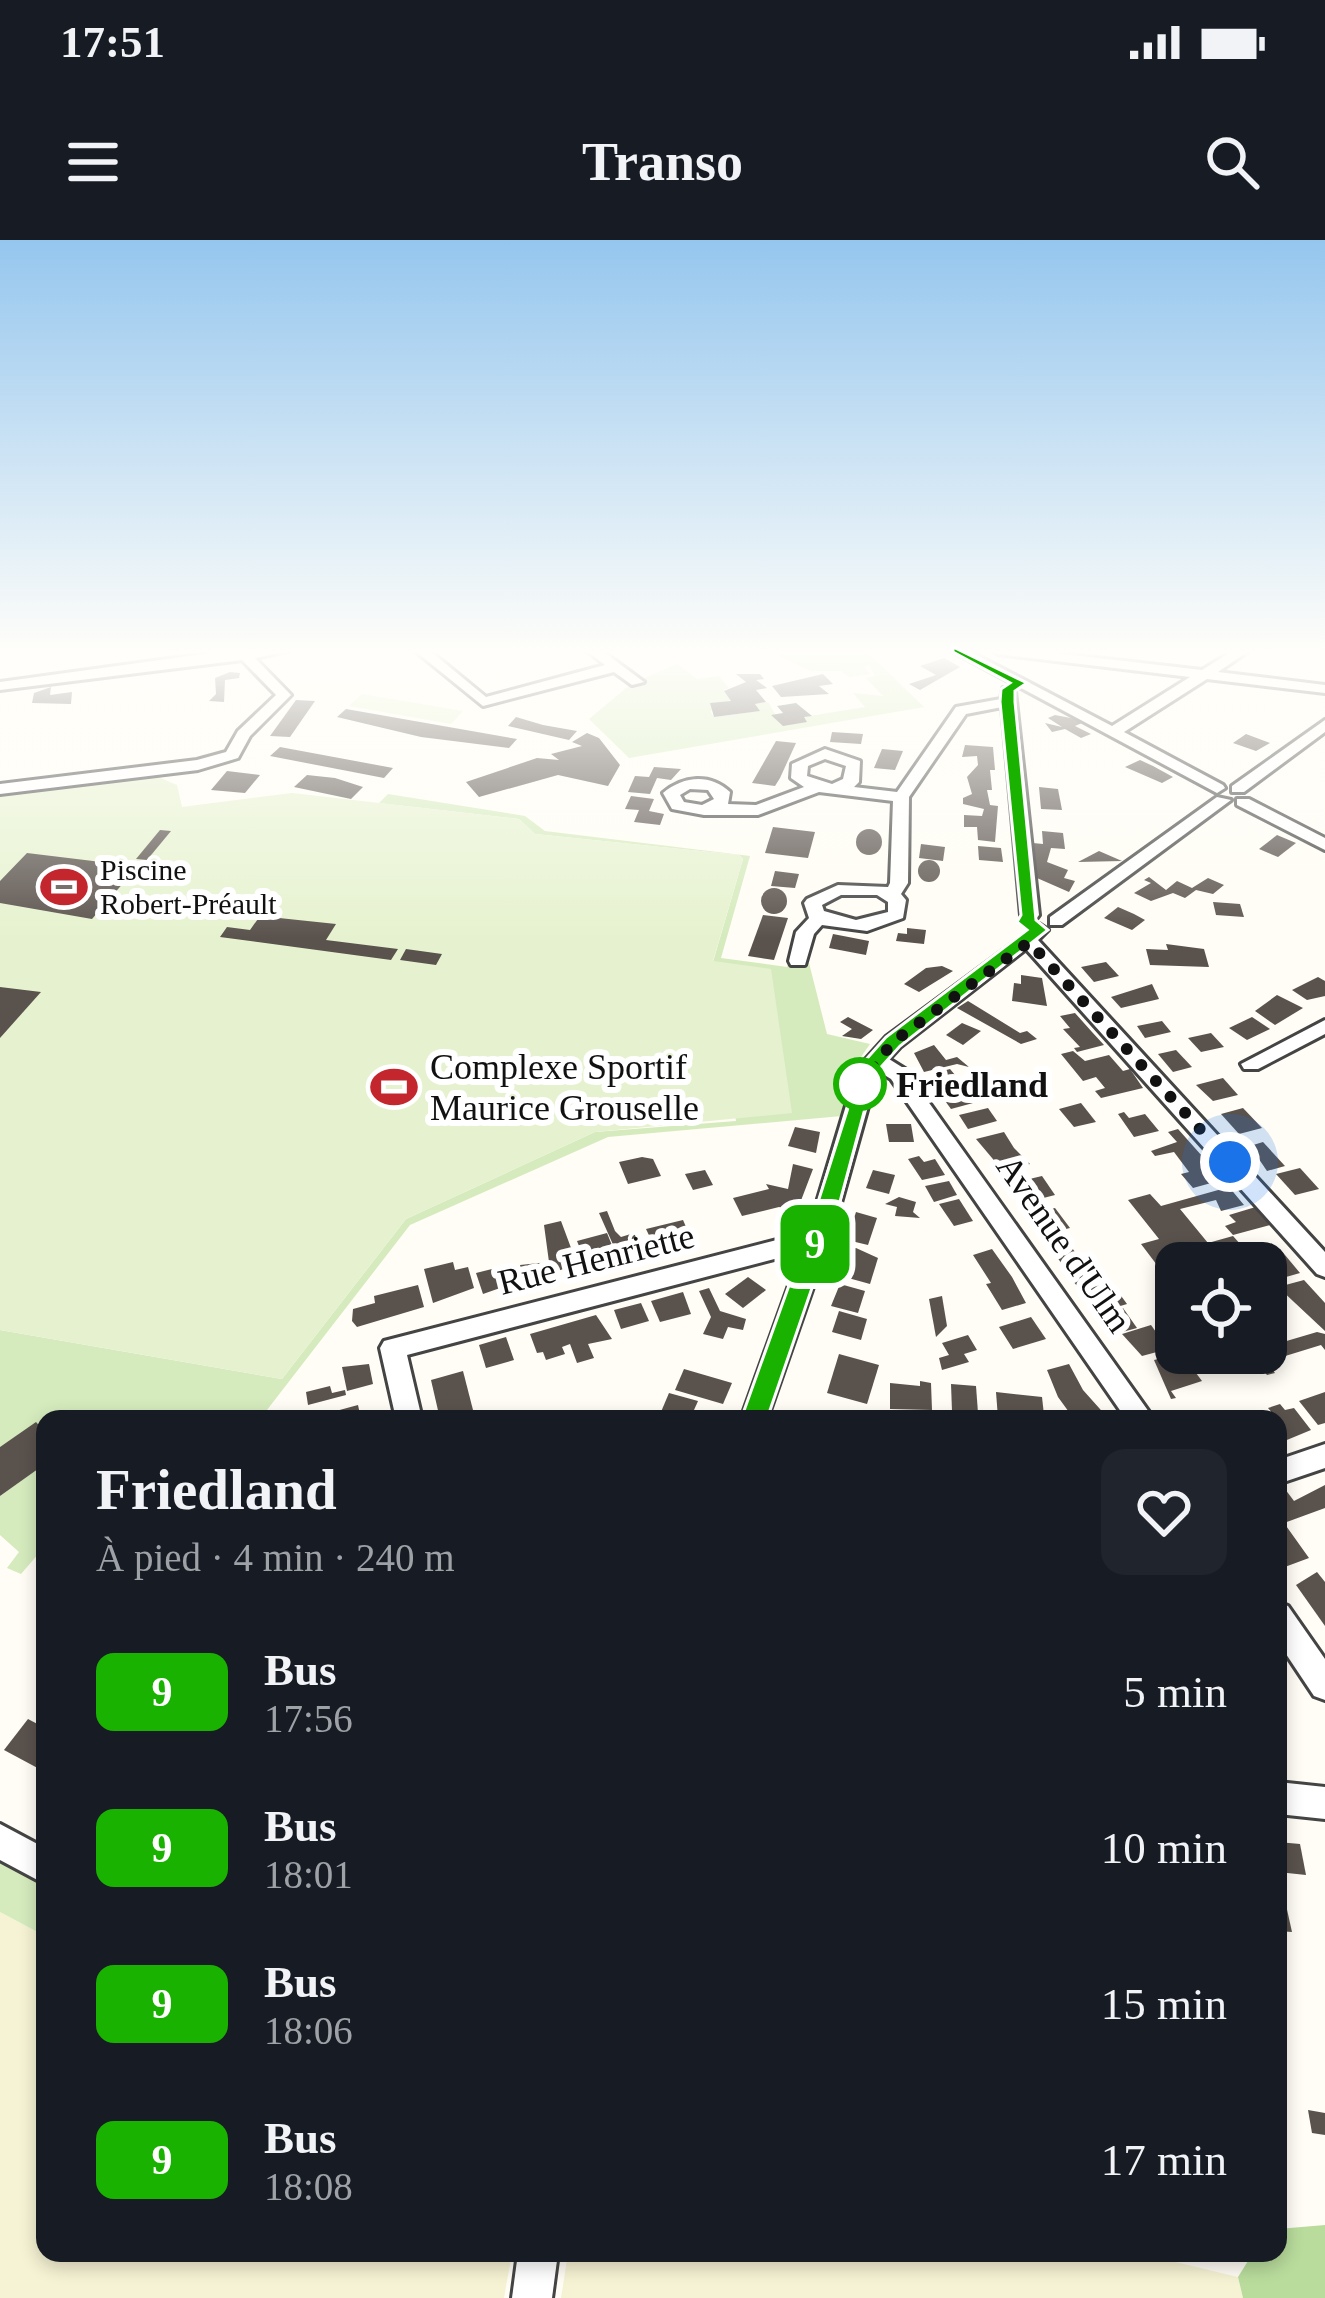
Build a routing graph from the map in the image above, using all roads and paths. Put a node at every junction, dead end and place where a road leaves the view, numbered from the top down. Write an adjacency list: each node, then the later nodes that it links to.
1 (236, 746): 6 (street)
2 (936, 746): 8 (street)
3 (1013, 746): 13 (street)
4 (1137, 746): 7 (street)
5 (1296, 746): 7 (street)
6 (0, 789)
7 (1230, 795): 10 (street); 13 (street)
8 (901, 796): 9 (street); 11 (street)
9 (712, 808)
10 (1325, 845)
11 (892, 895): 12 (street); 12 (street)
12 (819, 918): 14 (street)
13 (1038, 927): 16 (street); 19 (street)
14 (798, 961)
15 (1325, 1026): 17 (street)
16 (878, 1061): 18 (street); 22 (street, Avenue d'Ulm)
17 (1251, 1064)
18 (817, 1239): 20 (street, Rue Henriette); 21 (street)
19 (1325, 1268)
20 (407, 1410)
21 (757, 1410)
22 (1135, 1410)
23 (1325, 1456): 24 (street)
24 (1287, 1469)
25 (1287, 1629): 26 (street)
26 (1325, 1685)
27 (1287, 1799): 28 (street)
28 (1325, 1803)
29 (0, 1841): 30 (street)
30 (36, 1862)
31 (537, 2262): 32 (street)
32 (532, 2298)

